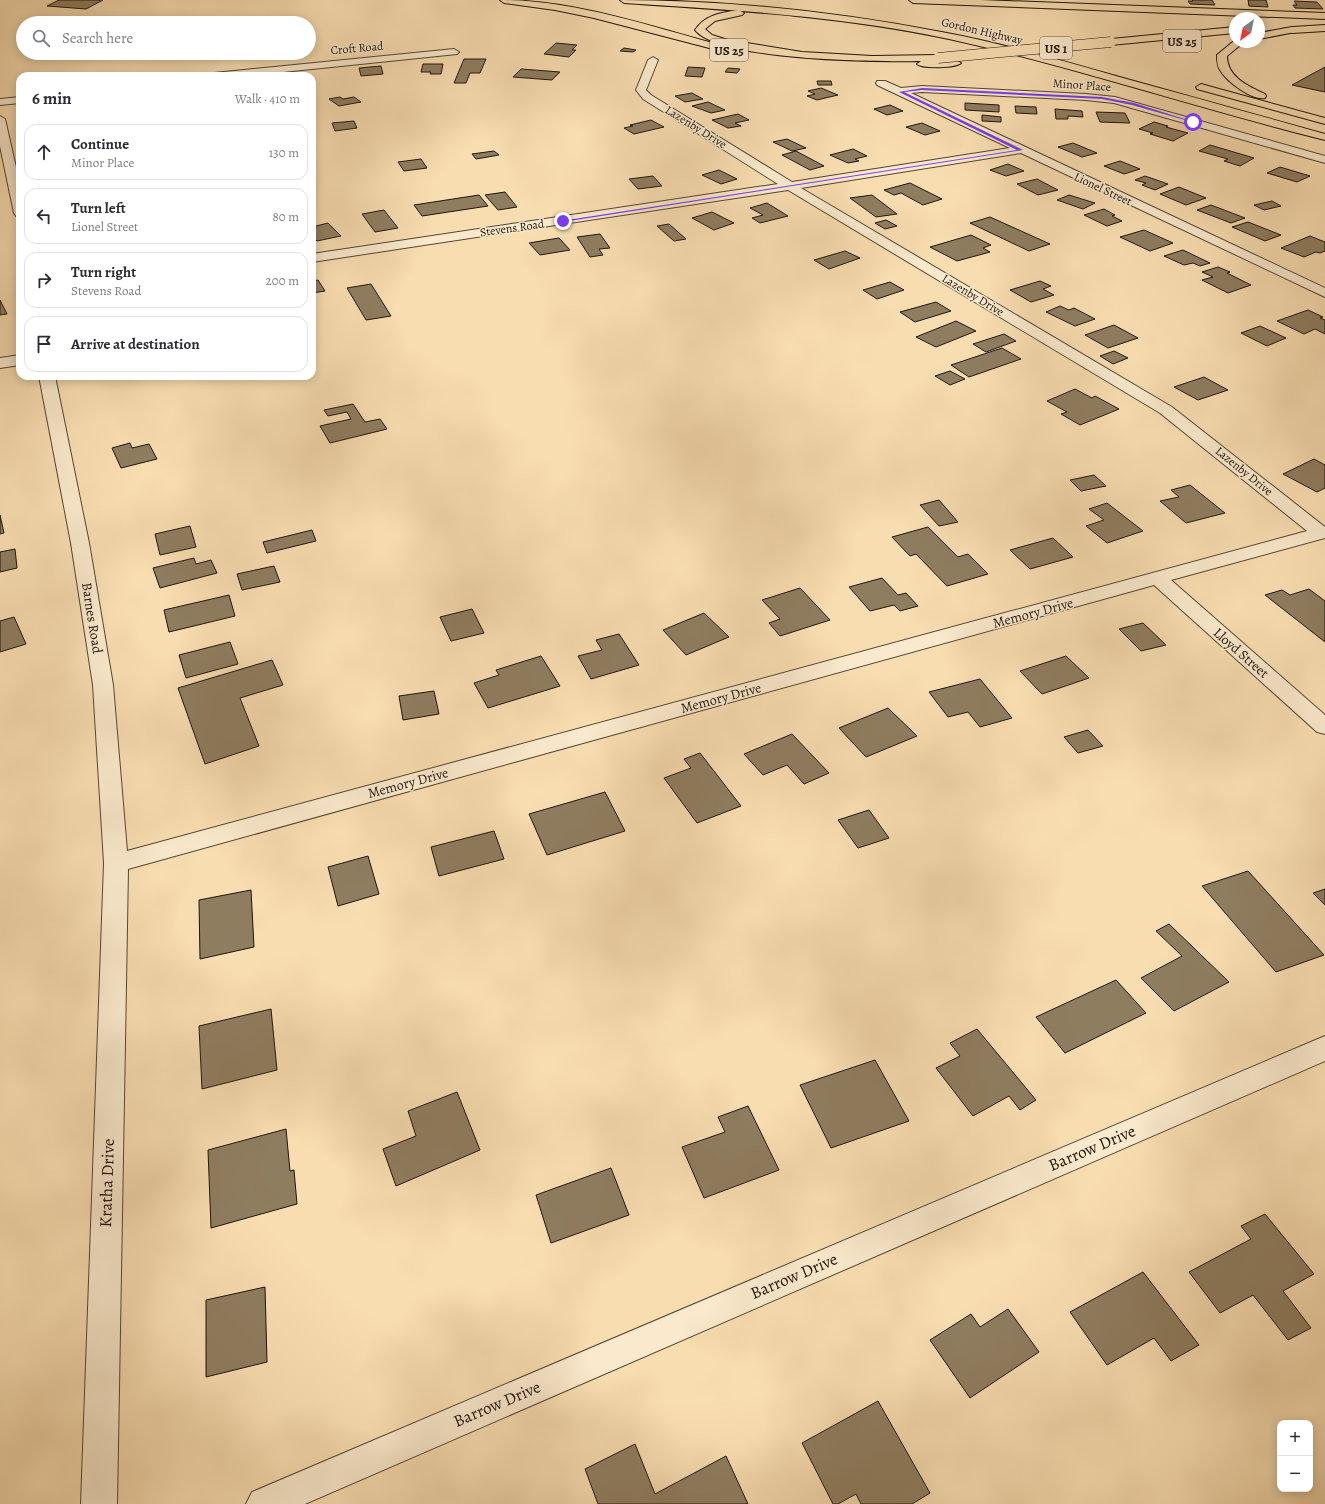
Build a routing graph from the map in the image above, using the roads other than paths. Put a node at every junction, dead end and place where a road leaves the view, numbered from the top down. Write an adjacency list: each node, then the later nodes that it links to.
1 (504, 0): 11 (main road, US 25)
2 (624, 0): 9 (main road, Gordon Highway / US 1)
3 (913, 0): 4 (main road, US 25)
4 (1325, 16)
5 (1325, 22): 6 (main road)
6 (1265, 27)
7 (1325, 28): 10 (main road)
8 (1229, 31): 9 (main road, bridge)
9 (927, 32): 28 (main road, Gordon Highway / US 1)
10 (1265, 33)
11 (1229, 37)
12 (1023, 40): 15 (main road, Gordon Highway / US 1)
13 (1231, 48): 25 (main road)
14 (454, 52): 17 (street, Croft Road)
15 (1082, 55)
16 (653, 60): 31 (street, Lazenby Drive)
17 (308, 66): 18 (street, Croft Road); 19 (street)
18 (252, 72)
19 (307, 72)
20 (881, 83): 22 (street, Lionel Street)
21 (1194, 85): 27 (main road)
22 (901, 92): 29 (street, Lionel Street); 30 (street, Minor Place)
23 (16, 100): 24 (street)
24 (0, 102)
25 (1325, 116)
26 (0, 119): 32 (street)
27 (1325, 121)
28 (1325, 137)
29 (1021, 150): 31 (street, Stevens Road); 34 (street, Lionel Street)
30 (1325, 160)
31 (790, 186): 33 (street, Stevens Road); 38 (street, Lazenby Drive)
32 (16, 194)
33 (316, 257)
34 (1325, 293)
35 (16, 361): 36 (street)
36 (0, 363)
37 (48, 380): 41 (street, Barnes Road)
38 (1323, 533): 39 (street, Memory Drive)
39 (1158, 579): 40 (street, Lloyd Street); 41 (street, Memory Drive)
40 (1325, 727)
41 (116, 862): 43 (street, Kratha Drive)
42 (1325, 1048): 44 (street, Barrow Drive)
43 (99, 1504)
44 (264, 1504)

